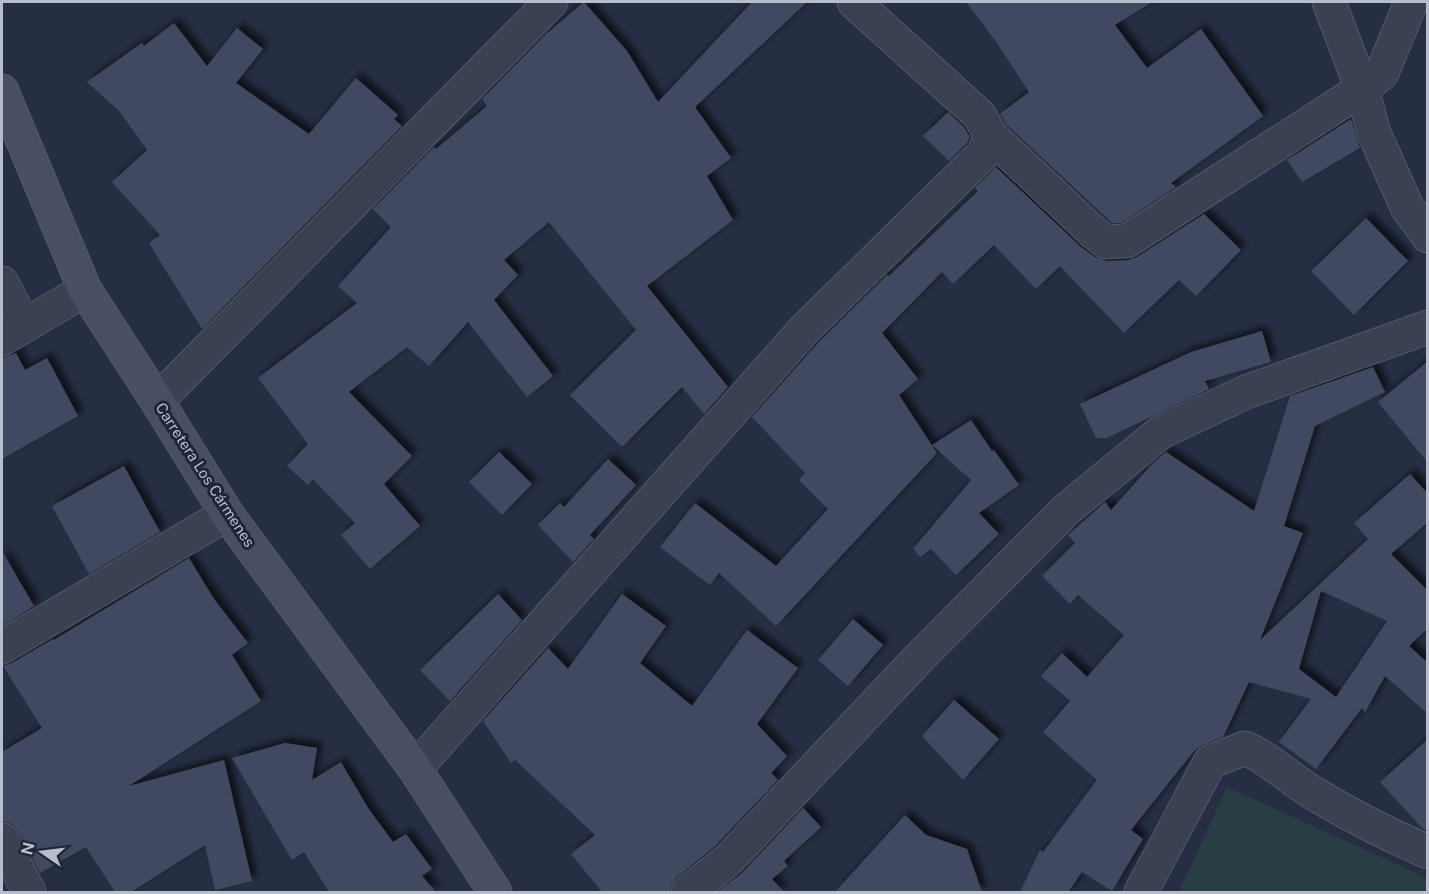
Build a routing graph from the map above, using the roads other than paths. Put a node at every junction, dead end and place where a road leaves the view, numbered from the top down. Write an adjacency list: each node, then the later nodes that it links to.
1 (551, 2): 13 (street)
2 (854, 2): 7 (street)
3 (1329, 2): 5 (street)
4 (1411, 2): 5 (street)
5 (1362, 89): 7 (street); 8 (street)
6 (2, 92): 10 (main road, Carretera Los Cármenes)
7 (991, 136): 16 (street)
8 (1428, 236)
9 (2, 283): 12 (street)
10 (85, 290): 12 (street); 13 (main road, Carretera Los Cármenes)
11 (1428, 327): 21 (street)
12 (13, 332)
13 (157, 401): 14 (main road, Carretera Los Cármenes)
14 (227, 514): 15 (street); 16 (main road, Carretera Los Cármenes)
15 (2, 646)
16 (415, 769): 20 (main road, Carretera Los Cármenes)
17 (2, 840): 19 (street)
18 (1428, 852): 22 (street)
19 (29, 892)
20 (495, 892)
21 (688, 892)
22 (1141, 892)

